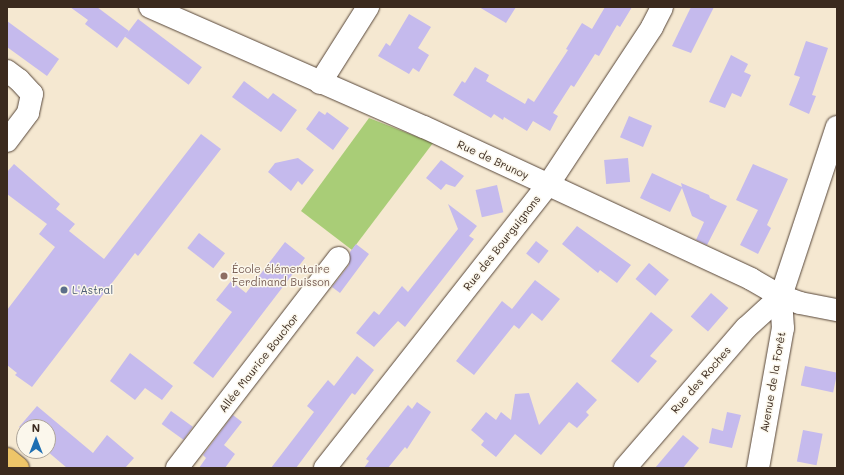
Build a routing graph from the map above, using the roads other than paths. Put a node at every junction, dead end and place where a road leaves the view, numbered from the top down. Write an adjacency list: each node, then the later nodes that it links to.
1 (150, 7): 5 (street, Rue de Brunoy)
2 (368, 7): 5 (street)
3 (662, 7): 8 (street, Rue des Bourguignons)
4 (7, 71): 7 (street)
5 (320, 83): 8 (street, Rue de Brunoy)
6 (837, 127): 10 (street)
7 (7, 141)
8 (548, 185): 10 (street, Rue de Brunoy); 15 (street, Rue des Bourguignons)
9 (339, 258): 14 (street, Allée Maurice Bouchor)
10 (781, 296): 11 (street, Rue de Brunoy); 16 (street, Rue des Roches); 17 (street, Avenue de la Forêt)
11 (837, 310)
12 (7, 459): 13 (main road)
13 (18, 468)
14 (177, 468)
15 (325, 468)
16 (625, 468)
17 (758, 468)

